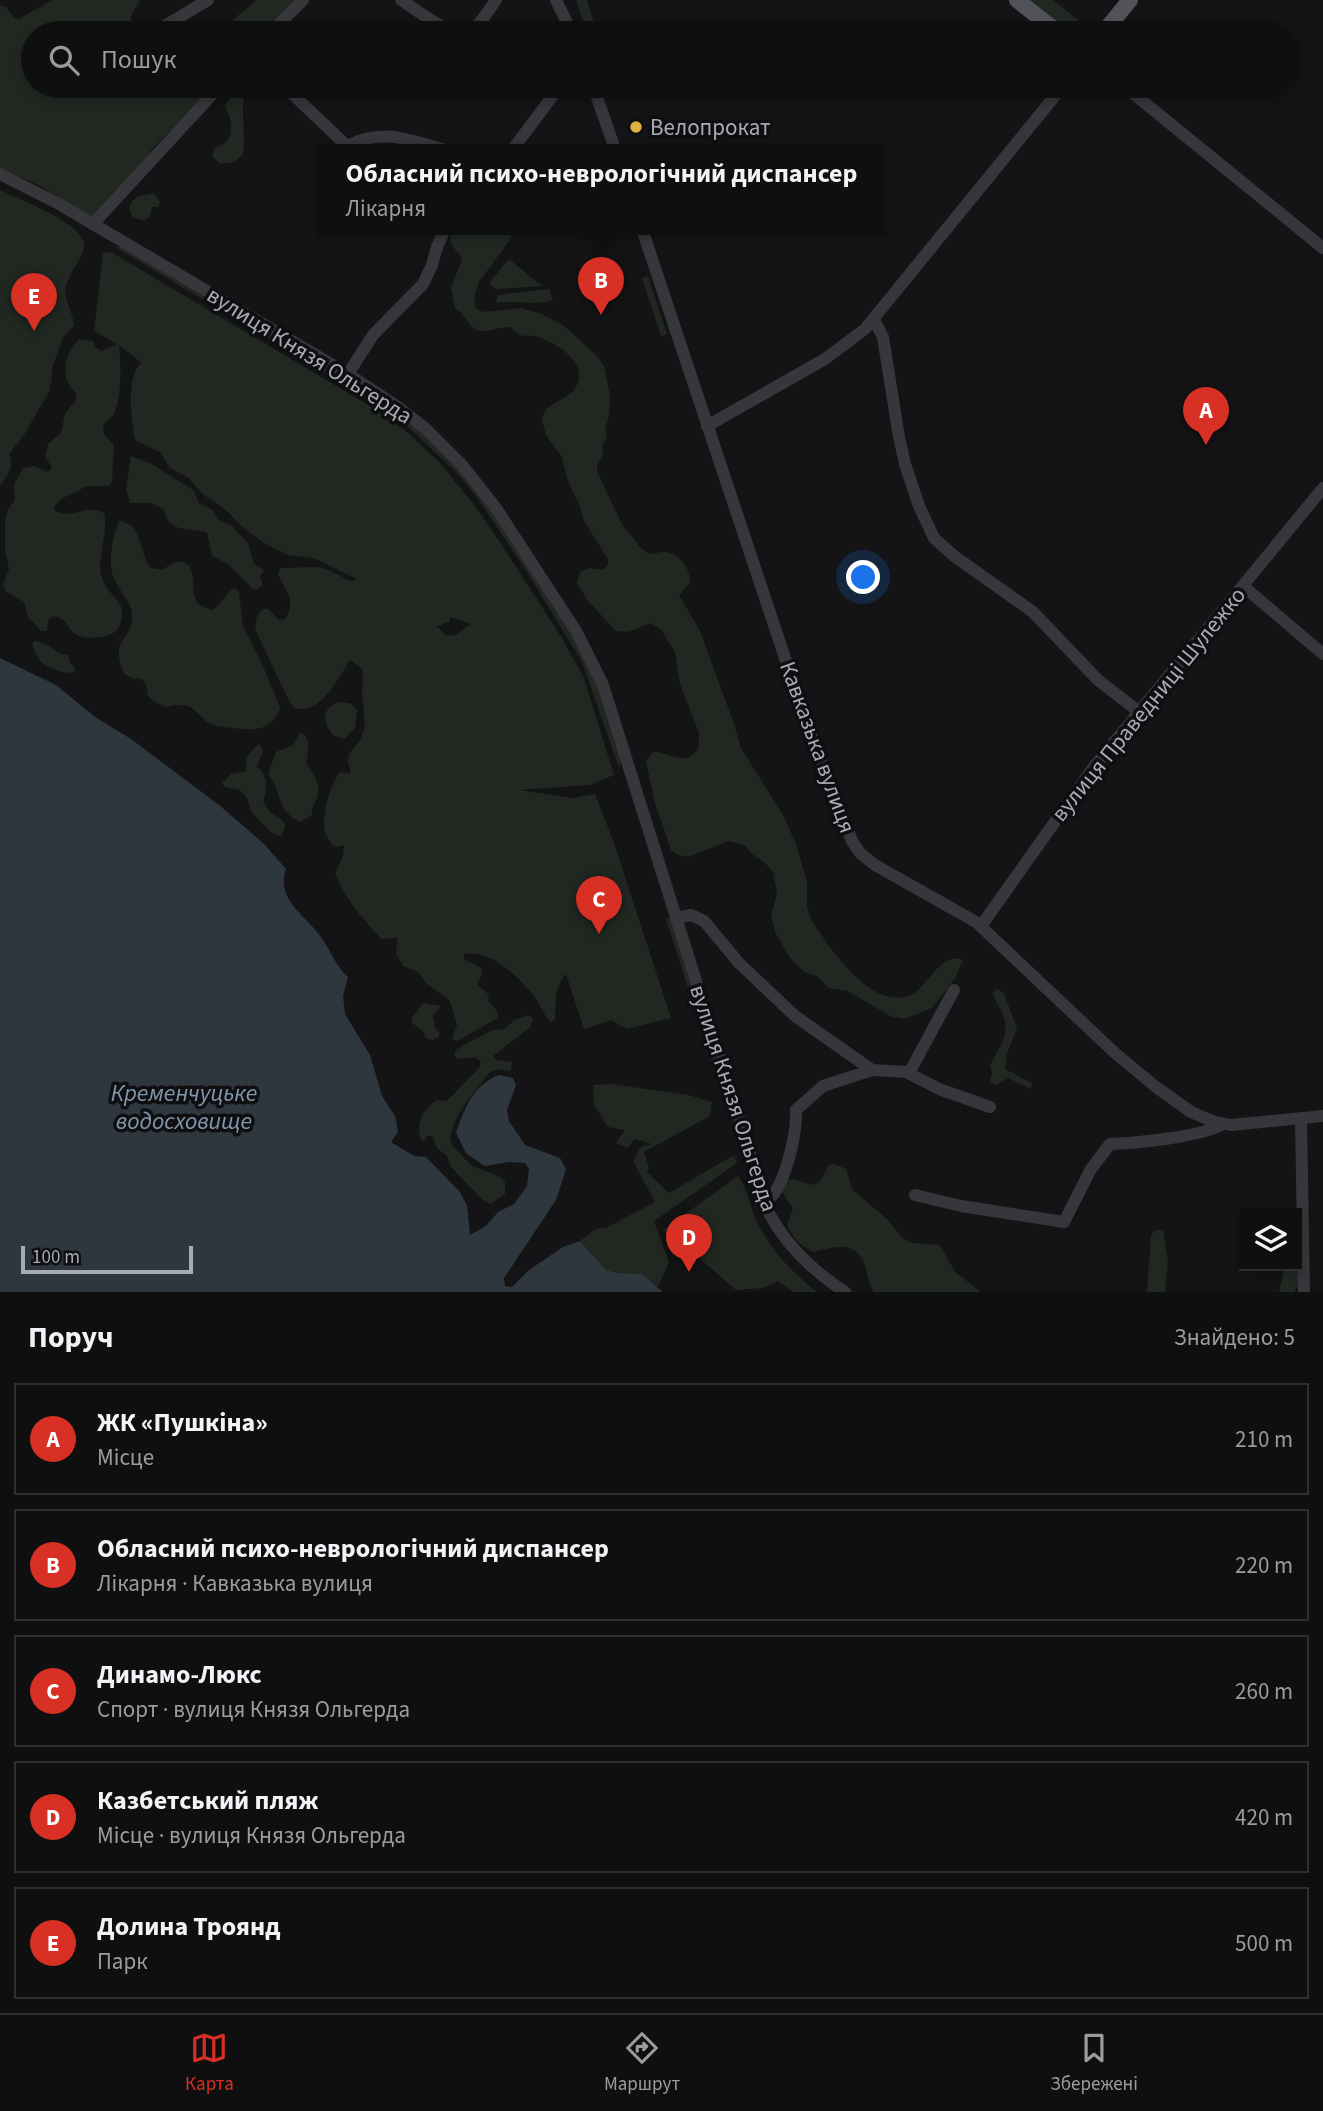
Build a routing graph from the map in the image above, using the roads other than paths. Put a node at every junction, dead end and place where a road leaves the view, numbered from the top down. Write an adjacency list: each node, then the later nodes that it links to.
1 (208, 0): 8 (street)
2 (303, 0): 9 (street)
3 (401, 0): 10 (street)
4 (496, 0): 11 (street)
5 (556, 0): 12 (street)
6 (1017, 0): 13 (main road)
7 (1130, 0): 14 (main road)
8 (173, 21)
9 (282, 21)
10 (434, 21)
11 (480, 21)
12 (566, 21)
13 (1044, 21)
14 (1113, 21)
15 (209, 98): 27 (street)
16 (297, 98): 21 (street)
17 (551, 98): 24 (street)
18 (597, 98): 25 (street)
19 (1053, 98): 31 (street)
20 (1139, 98): 30 (street)
21 (345, 144)
22 (351, 144): 23 (street)
23 (420, 144)
24 (517, 144)
25 (613, 144)
26 (0, 174): 27 (street, вулиця Князя Ольгерда)
27 (93, 224): 32 (street, вулиця Князя Ольгерда)
28 (442, 235): 32 (street)
29 (644, 235): 33 (street, Кавказька вулиця)
30 (1323, 248)
31 (874, 320): 33 (street); 37 (street)
32 (348, 374): 38 (street, вулиця Князя Ольгерда)
33 (707, 426): 39 (street, Кавказька вулиця)
34 (1323, 488): 35 (street, вулиця Праведниці Шулежко)
35 (1243, 586): 36 (street); 37 (street, вулиця Праведниці Шулежко)
36 (1323, 654)
37 (1138, 711): 39 (street, вулиця Праведниці Шулежко)
38 (676, 918): 41 (street, вулиця Князя Ольгерда); 50 (street, вулиця Князя Ольгерда)
39 (981, 926): 44 (street, Кавказька вулиця)
40 (954, 990): 42 (street)
41 (872, 1070): 42 (street); 50 (street)
42 (909, 1073): 43 (street)
43 (990, 1107)
44 (1191, 1112): 47 (street, Кавказька вулиця); 48 (street)
45 (1323, 1116): 46 (street, Кавказька вулиця)
46 (1301, 1119): 47 (street, Кавказька вулиця); 52 (street)
47 (1223, 1124): 48 (street)
48 (1181, 1135): 49 (street)
49 (915, 1195)
50 (765, 1202): 51 (street, вулиця Князя Ольгерда)
51 (845, 1292)
52 (1304, 1292)

